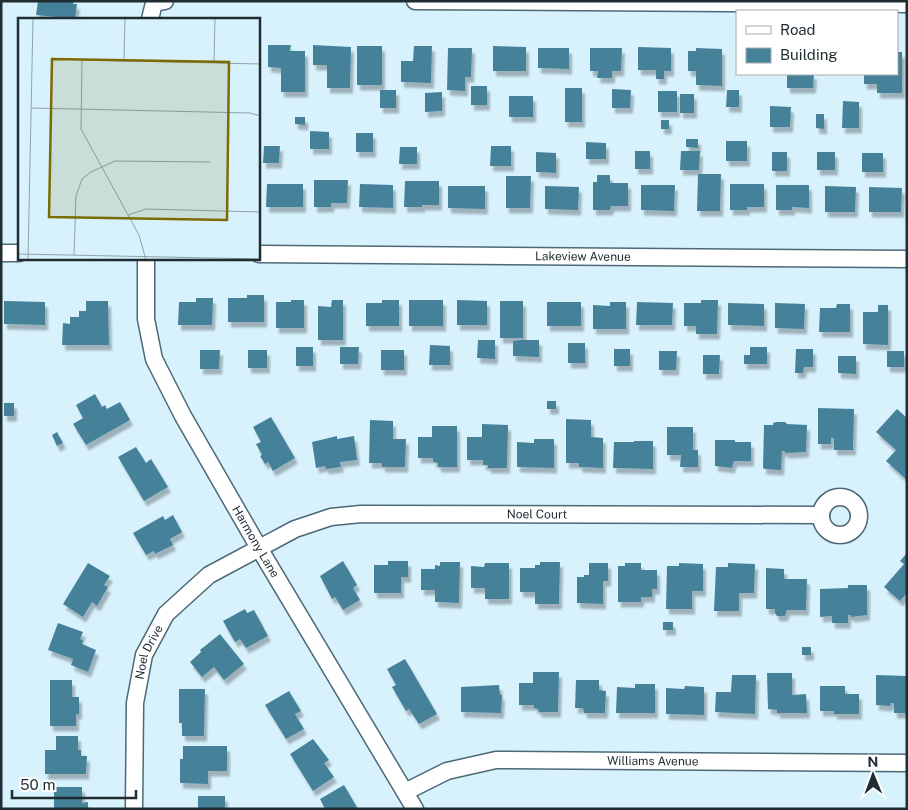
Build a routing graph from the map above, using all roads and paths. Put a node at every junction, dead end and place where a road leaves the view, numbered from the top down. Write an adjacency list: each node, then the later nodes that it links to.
1 (414, 1): 2 (street)
2 (830, 2): 3 (street)
3 (907, 4)
4 (1, 253): 5 (street)
5 (18, 253)
6 (260, 254): 7 (street, Lakeview Avenue)
7 (907, 259)
8 (146, 260): 10 (street, Harmony Lane)
9 (821, 515): 10 (street, Noel Court)
10 (259, 548): 12 (street, Harmony Lane); 13 (street, Noel Drive)
11 (907, 762): 12 (street, Williams Avenue)
12 (405, 792): 14 (street, Harmony Lane)
13 (134, 809)
14 (415, 809)

